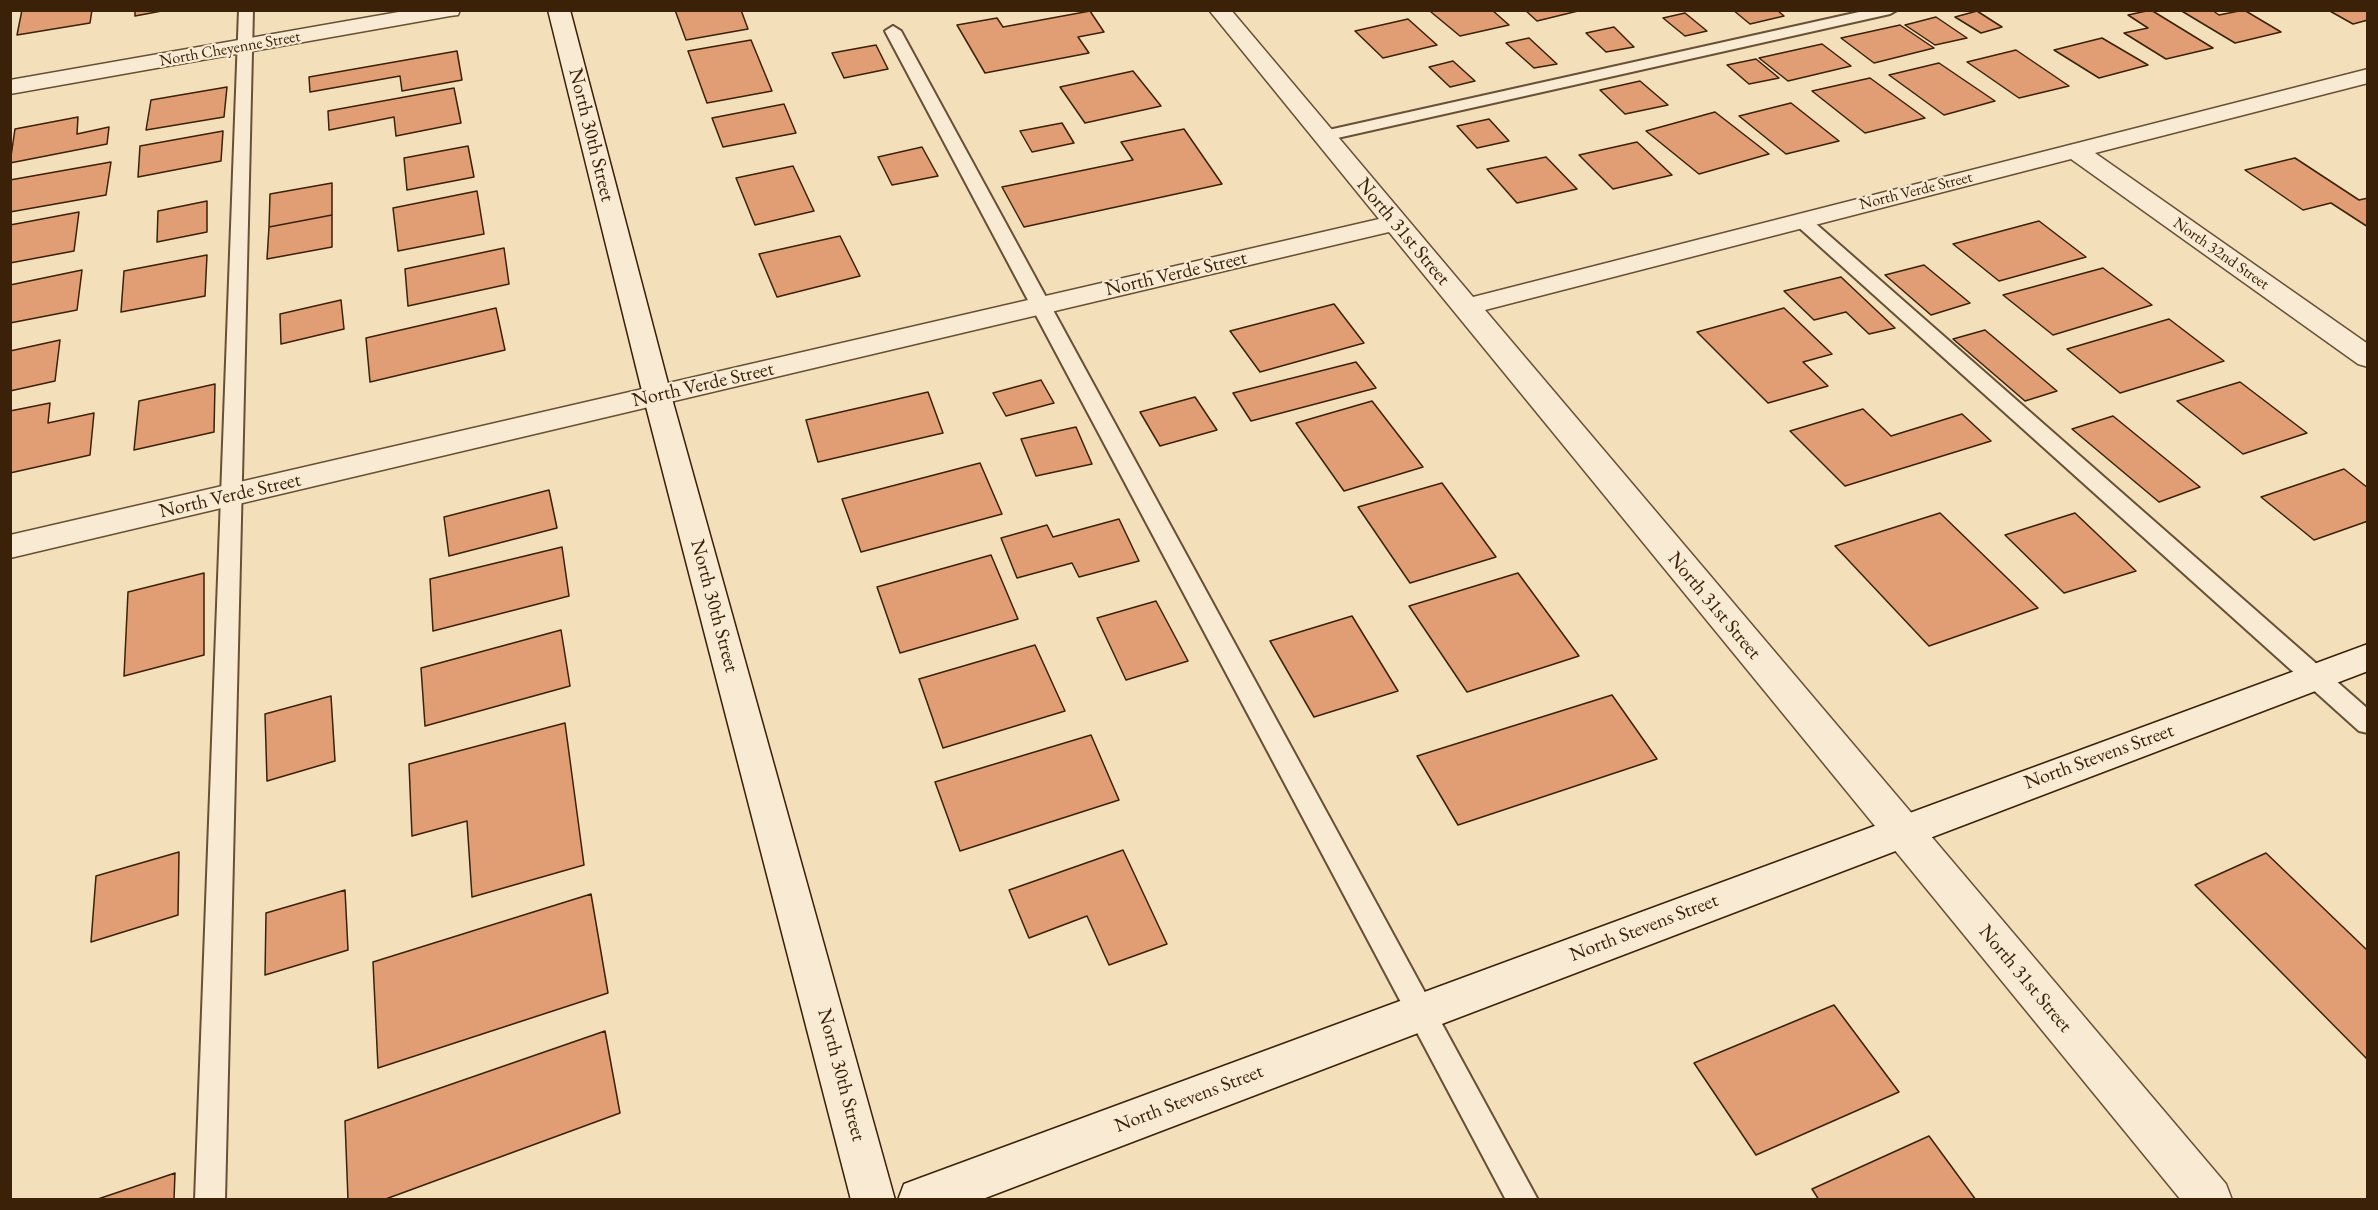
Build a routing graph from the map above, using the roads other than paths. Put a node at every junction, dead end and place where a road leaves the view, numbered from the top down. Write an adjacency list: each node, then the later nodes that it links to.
1 (246, 10): 7 (lane)
2 (450, 10): 7 (street, North Cheyenne Street)
3 (559, 10): 17 (street, North 30th Street)
4 (1219, 10): 10 (street, North 31st Street)
5 (1890, 10): 10 (lane)
6 (893, 31): 14 (lane)
7 (244, 46): 9 (street, North Cheyenne Street); 18 (lane)
8 (2367, 76): 11 (street, North Verde Street)
9 (10, 87)
10 (1324, 136): 13 (street, North 31st Street)
11 (2074, 150): 12 (street, North Verde Street); 16 (street, North 32nd Street)
12 (1801, 220): 15 (street, North Verde Street); 21 (lane)
13 (1395, 223): 14 (street, North Verde Street); 15 (street, North 31st Street)
14 (1041, 306): 17 (street, North Verde Street); 24 (lane)
15 (1466, 307): 23 (street, North 31st Street)
16 (2367, 358)
17 (657, 395): 18 (street, North Verde Street); 26 (street, North 30th Street)
18 (231, 495): 19 (street, North Verde Street); 25 (lane)
19 (10, 547)
20 (2367, 657): 21 (street, North Stevens Street)
21 (2314, 677): 22 (lane); 23 (street, North Stevens Street)
22 (2367, 724)
23 (1901, 831): 24 (street, North Stevens Street); 29 (street, North 31st Street)
24 (1422, 1011): 27 (street, North Stevens Street); 28 (lane)
25 (210, 1200)
26 (873, 1200)
27 (920, 1200)
28 (1523, 1200)
29 (2210, 1200)

